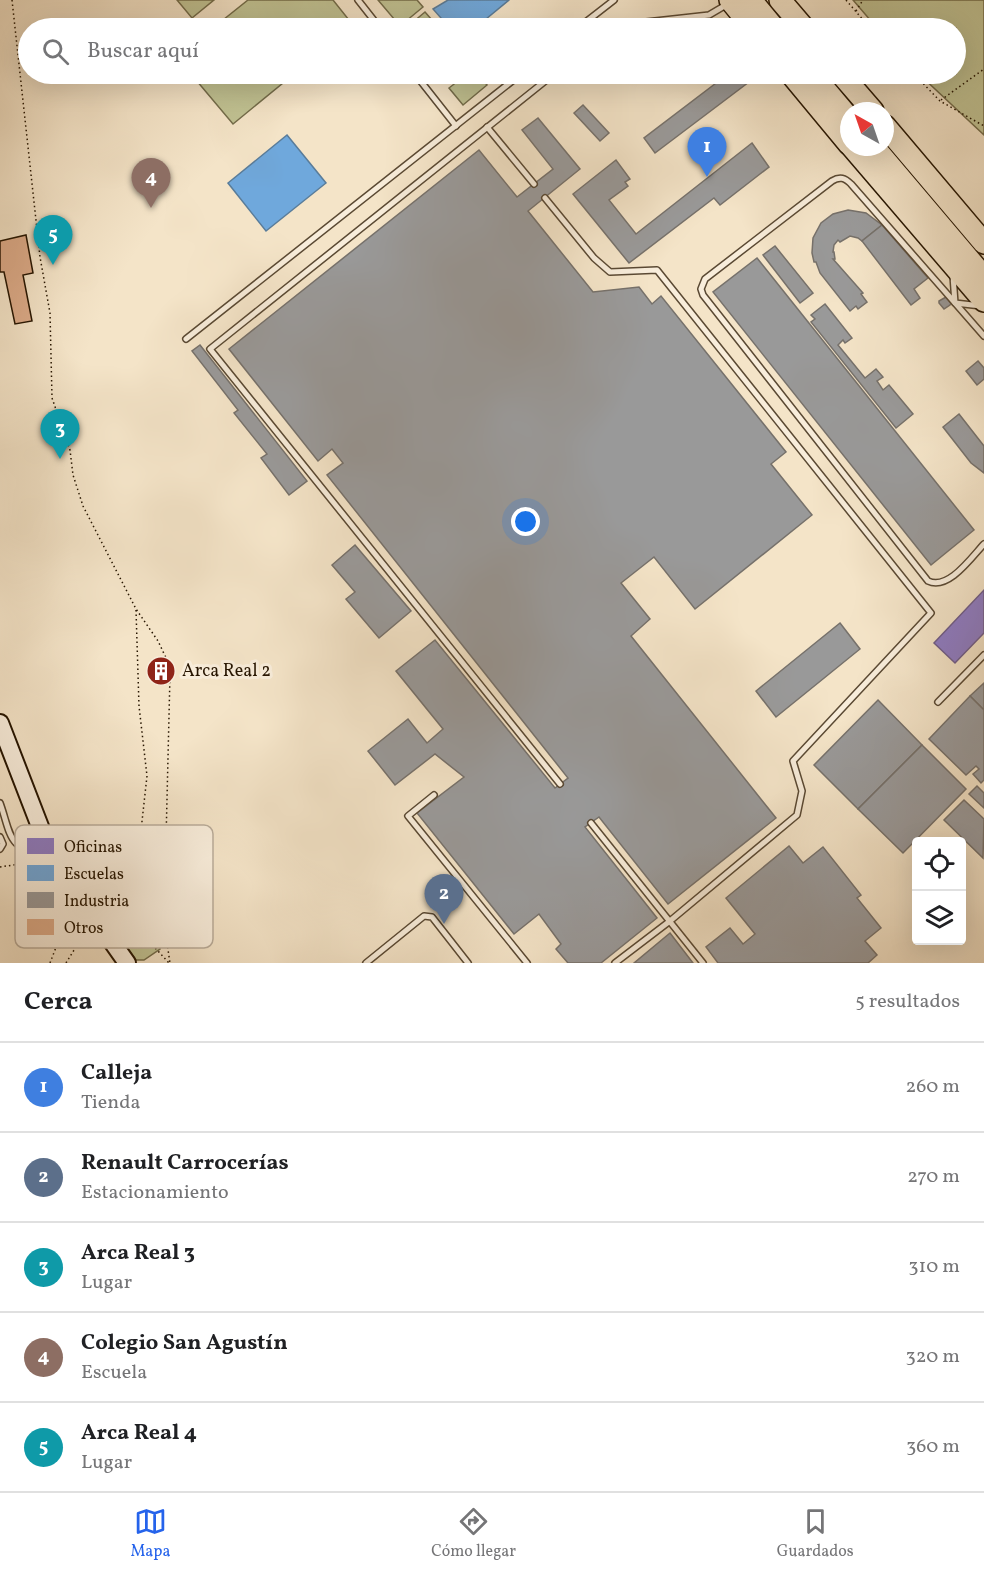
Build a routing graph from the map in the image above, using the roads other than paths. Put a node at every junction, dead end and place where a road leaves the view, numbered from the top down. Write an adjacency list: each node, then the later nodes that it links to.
1 (358, 0): 5 (lane)
2 (614, 0): 6 (lane)
3 (737, 0): 7 (lane); 8 (highway); 9 (highway)
4 (780, 0): 10 (highway)
5 (372, 18)
6 (591, 18)
7 (683, 18)
8 (747, 18)
9 (761, 18)
10 (795, 18)
11 (423, 84): 19 (lane)
12 (508, 84): 19 (lane)
13 (542, 84): 20 (lane)
14 (799, 84): 21 (highway)
15 (820, 84): 18 (highway)
16 (850, 84): 17 (highway)
17 (865, 102)
18 (840, 107)
19 (456, 126): 34 (lane)
20 (488, 127): 25 (lane); 39 (lane)
21 (840, 133)
22 (894, 137): 27 (highway)
23 (859, 156): 28 (highway)
24 (882, 156): 29 (highway)
25 (534, 184)
26 (545, 198): 47 (lane)
27 (984, 241)
28 (951, 262): 30 (highway); 31 (lane)
29 (984, 277)
30 (984, 301)
31 (955, 303): 32 (lane); 33 (lane); 35 (lane)
32 (984, 307)
33 (984, 336)
34 (186, 339)
35 (984, 544)
36 (984, 656): 37 (lane)
37 (938, 702)
38 (0, 723): 43 (street)
39 (560, 784)
40 (434, 795): 52 (lane)
41 (0, 802): 45 (lane)
42 (591, 823): 47 (lane)
43 (40, 825)
44 (0, 837): 46 (lane)
45 (15, 844)
46 (0, 849)
47 (670, 921): 53 (lane); 54 (lane)
48 (116, 948): 49 (street)
49 (127, 963)
50 (366, 963): 51 (lane)
51 (468, 963)
52 (527, 963)
53 (615, 963)
54 (703, 963)

